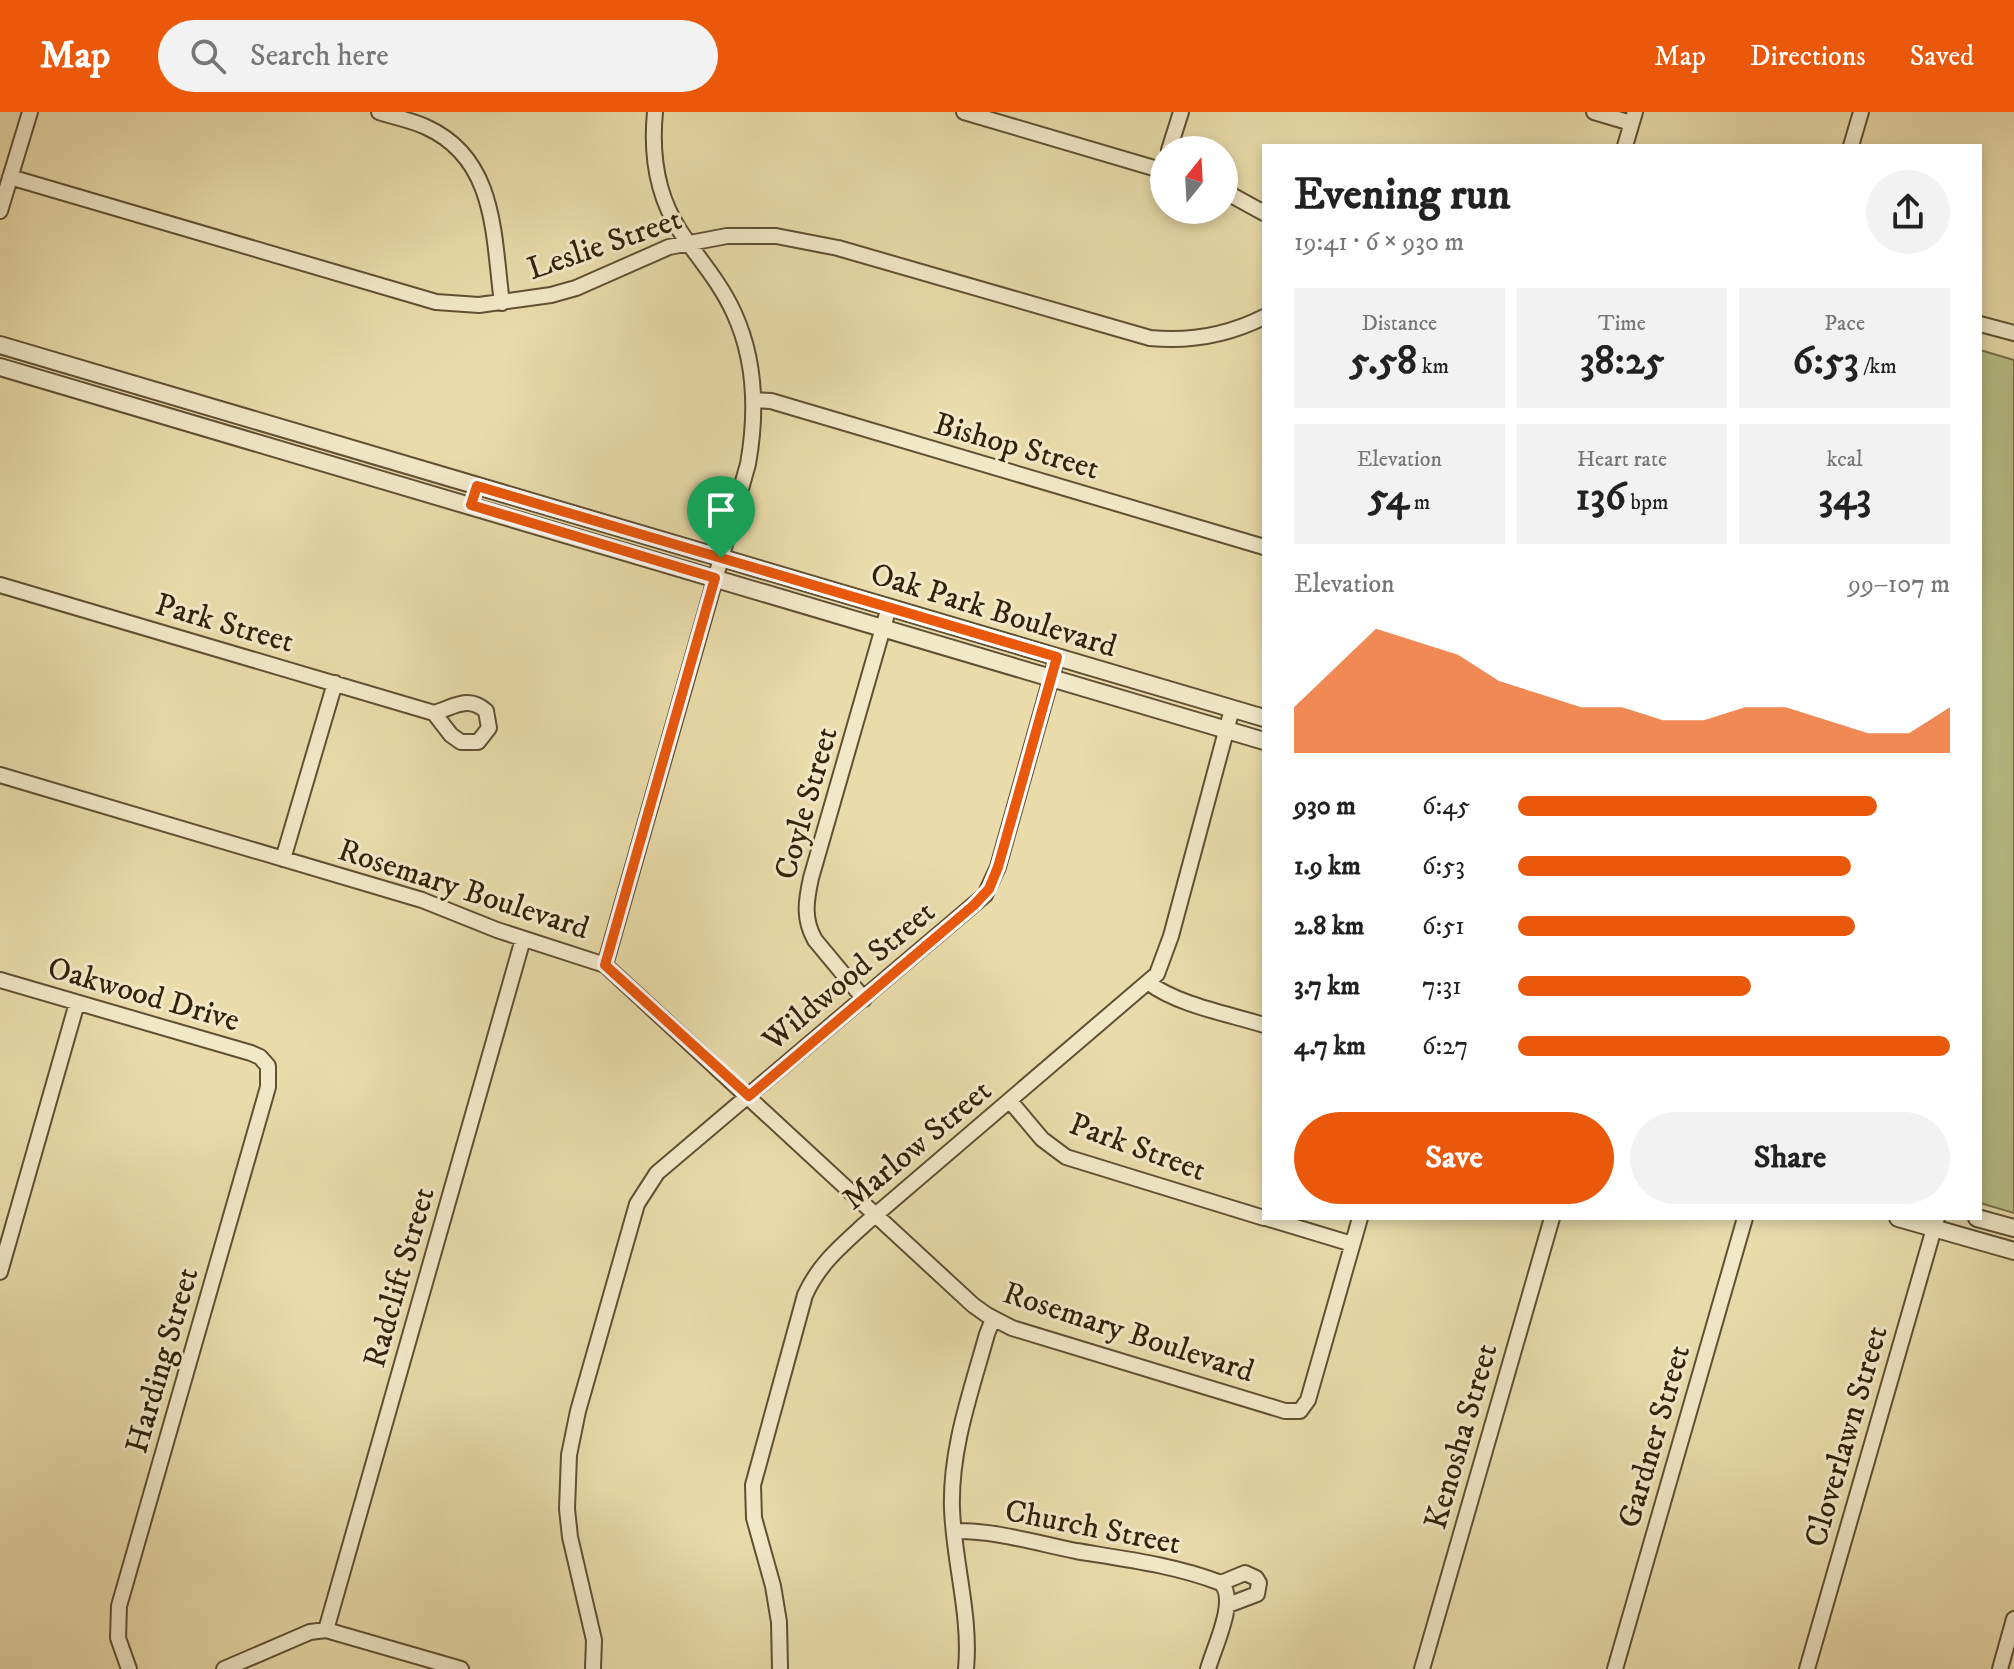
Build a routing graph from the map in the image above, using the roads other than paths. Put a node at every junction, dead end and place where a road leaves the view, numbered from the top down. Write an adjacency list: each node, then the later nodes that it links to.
1 (30, 112): 14 (street)
2 (379, 112): 19 (street)
3 (655, 112): 18 (street)
4 (964, 112): 8 (street)
5 (1181, 112): 10 (street)
6 (1594, 112): 9 (street)
7 (1861, 112): 12 (street)
8 (996, 117): 13 (street)
9 (1633, 118): 11 (street)
10 (1173, 136)
11 (1626, 144)
12 (1852, 144)
13 (1150, 165)
14 (10, 177): 16 (street); 19 (street, Leslie Street)
15 (1238, 199): 17 (street)
16 (0, 211)
17 (1262, 212)
18 (688, 243): 19 (street, Leslie Street); 20 (street, Leslie Street); 25 (street)
19 (502, 303)
20 (1262, 318)
21 (1982, 325): 22 (street)
22 (2014, 333)
23 (0, 345): 26 (street, Oak Park Boulevard)
24 (0, 367): 27 (street, Oak Park Boulevard)
25 (754, 400): 30 (street, Bishop Street); 31 (street)
26 (246, 419): 27 (street); 28 (street, Oak Park Boulevard)
27 (241, 437): 29 (street, Oak Park Boulevard)
28 (477, 486): 29 (street); 31 (street, Oak Park Boulevard)
29 (471, 505): 31 (street, Oak Park Boulevard)
30 (1262, 546)
31 (718, 568): 33 (street, Oak Park Boulevard); 34 (street, Oak Park Boulevard); 46 (street)
32 (0, 585): 37 (street, Park Street)
33 (889, 607): 34 (street, Coyle Street); 35 (street, Oak Park Boulevard)
34 (883, 627): 36 (street, Oak Park Boulevard); 49 (street, Coyle Street)
35 (1057, 657): 36 (street, Wildwood Street); 38 (street, Oak Park Boulevard)
36 (1051, 677): 41 (street, Oak Park Boulevard); 49 (street, Wildwood Street)
37 (335, 683): 39 (street, Park Street); 44 (street)
38 (1232, 709): 40 (street, Oak Park Boulevard); 41 (street, Marlow Street)
39 (434, 713)
40 (1262, 717)
41 (1226, 729): 42 (street, Oak Park Boulevard); 48 (street, Marlow Street)
42 (1262, 737)
43 (0, 775): 44 (street, Rosemary Boulevard)
44 (283, 859): 45 (street, Rosemary Boulevard)
45 (523, 939): 46 (street, Rosemary Boulevard); 73 (street, Radclift Street)
46 (605, 965): 53 (street, Rosemary Boulevard)
47 (0, 980): 50 (street, Oakwood Drive)
48 (1149, 983): 51 (street); 54 (street, Marlow Street)
49 (864, 999): 53 (street, Wildwood Street)
50 (77, 1003): 52 (street, Oakwood Drive); 67 (street)
51 (1262, 1024)
52 (268, 1066): 75 (street, Harding Street)
53 (749, 1096): 55 (street, Rosemary Boulevard); 78 (street, Wildwood Street)
54 (1010, 1101): 55 (street, Marlow Street); 56 (street, Park Street)
55 (876, 1214): 68 (street, Rosemary Boulevard); 79 (street, Marlow Street)
56 (1262, 1217)
57 (1982, 1219): 64 (street)
58 (1272, 1220): 65 (street, Park Street)
59 (1359, 1220): 65 (street)
60 (1551, 1220): 82 (street, Kenosha Street)
61 (1744, 1220): 83 (street, Gardner Street)
62 (1913, 1220): 63 (street)
63 (1935, 1223): 66 (street); 84 (street, Cloverlawn Street)
64 (2014, 1228)
65 (1352, 1244): 68 (street, Rosemary Boulevard)
66 (2014, 1251)
67 (0, 1272)
68 (993, 1319): 69 (street)
69 (954, 1531): 70 (street, Church Street); 80 (street)
70 (1221, 1583): 71 (street); 71 (street, Church Street)
71 (1228, 1605): 81 (street)
72 (2014, 1619): 85 (street)
73 (326, 1630): 74 (street); 76 (street)
74 (410, 1662): 77 (street)
75 (129, 1669)
76 (224, 1669)
77 (461, 1669)
78 (593, 1669)
79 (780, 1669)
80 (966, 1669)
81 (1208, 1669)
82 (1422, 1669)
83 (1615, 1669)
84 (1807, 1669)
85 (2000, 1669)

